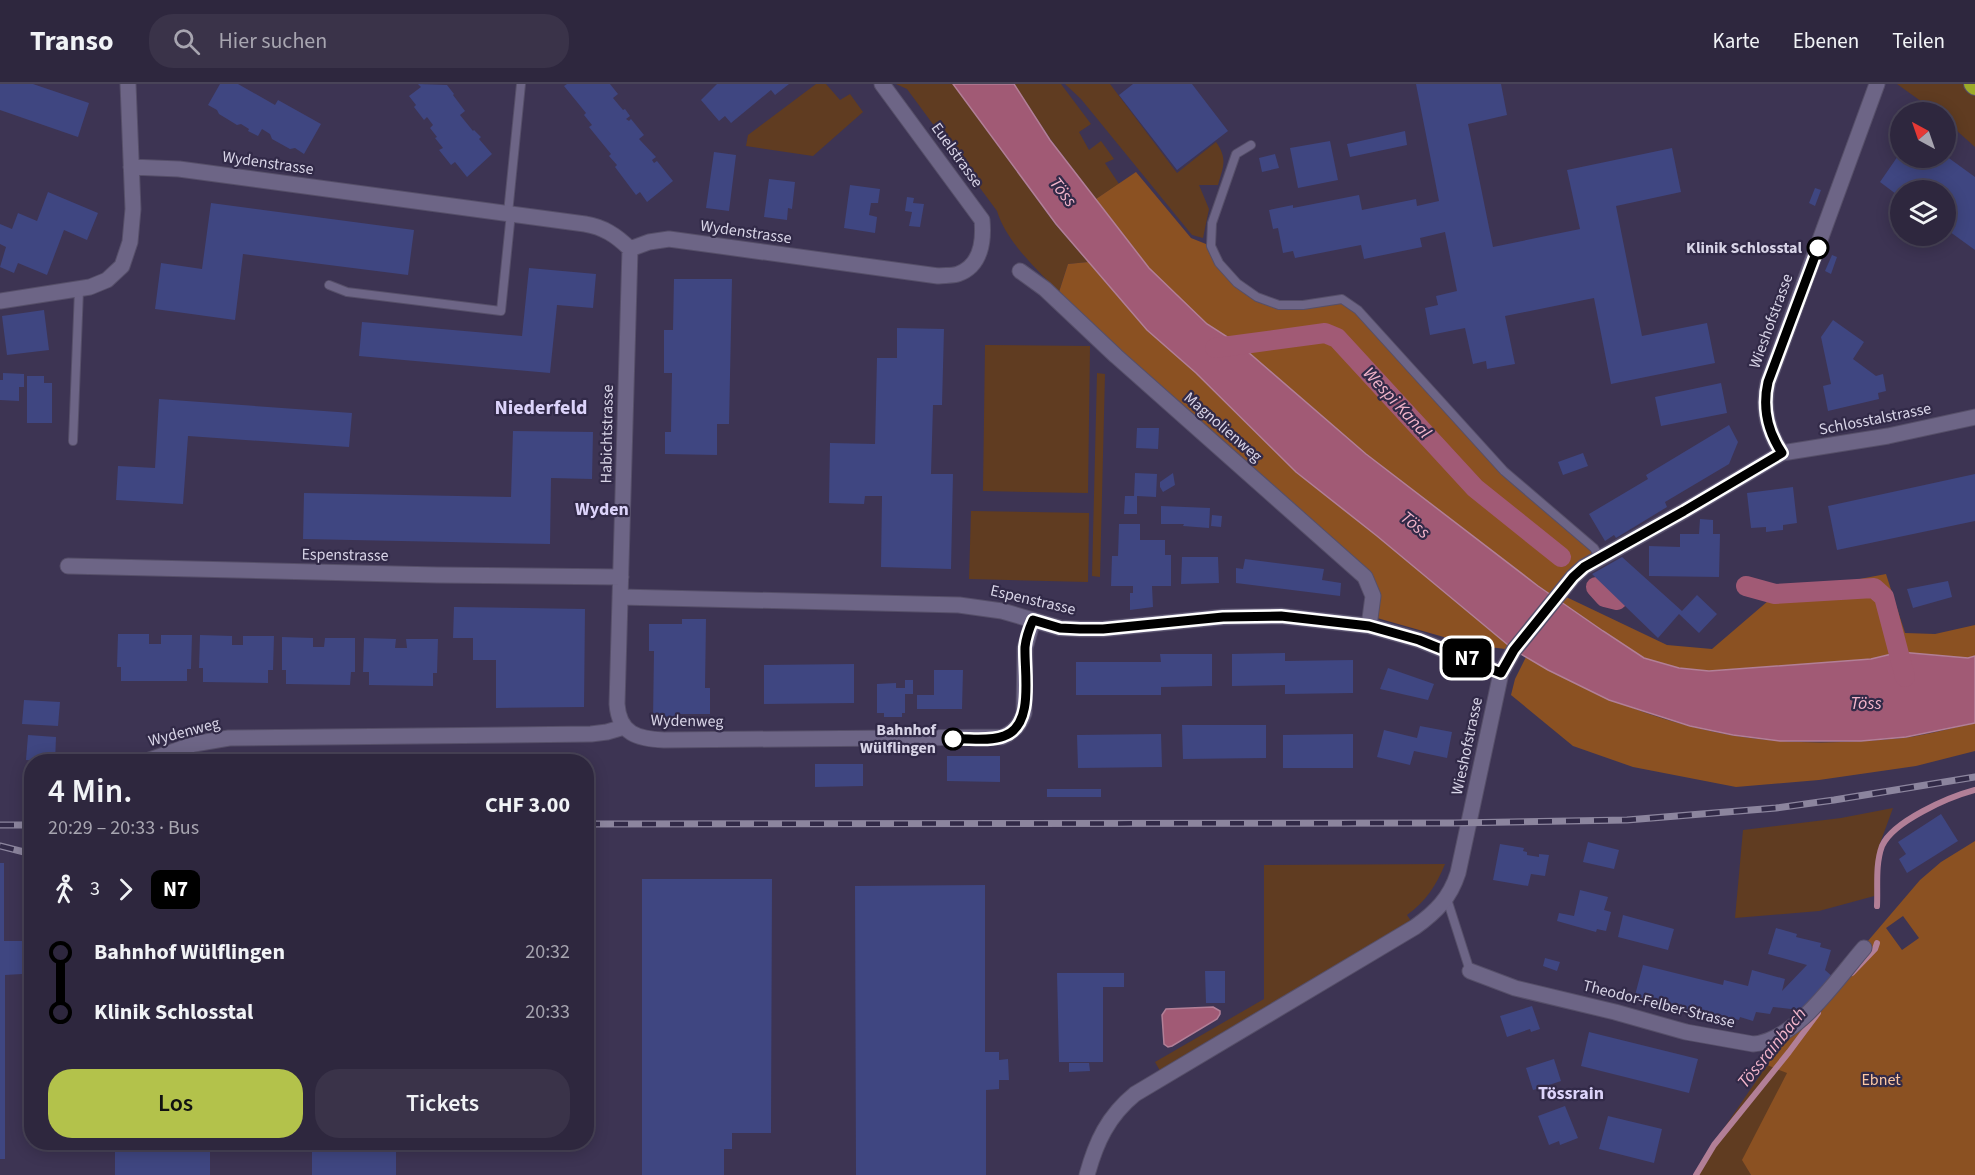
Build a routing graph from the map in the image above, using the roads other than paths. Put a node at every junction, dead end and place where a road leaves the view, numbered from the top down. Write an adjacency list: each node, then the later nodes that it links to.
1 (128, 84): 6 (street)
2 (521, 84): 7 (lane)
3 (882, 84): 9 (street, Euelstrasse)
4 (1877, 84): 16 (street, Wieshofstrasse)
5 (1251, 144): 17 (lane)
6 (131, 167): 7 (street, Wydenstrasse); 12 (street)
7 (509, 213): 8 (street, Wydenstrasse); 11 (lane)
8 (630, 249): 9 (street, Wydenstrasse); 19 (street, Habichtstrasse)
9 (979, 254)
10 (1020, 271): 22 (street, Magnolienweg)
11 (329, 285)
12 (80, 290): 13 (street); 15 (lane)
13 (0, 301)
14 (1975, 417): 16 (street, Schlosstalstrasse)
15 (73, 441)
16 (1782, 453): 17 (street, Wieshofstrasse)
17 (1600, 558): 23 (street, Wieshofstrasse)
18 (68, 566): 19 (street, Espenstrasse)
19 (621, 578): 20 (street, Habichtstrasse)
20 (620, 597): 21 (street, Espenstrasse); 24 (street, Habichtstrasse)
21 (1033, 620): 22 (street, Espenstrasse); 24 (street, Wydenweg)
22 (1369, 626): 23 (street, Espenstrasse)
23 (1501, 673): 26 (street, Wieshofstrasse)
24 (624, 727): 25 (street, Wydenweg)
25 (166, 754)
26 (1447, 899): 28 (lane); 29 (street, Wieshofstrasse)
27 (1868, 943): 28 (street, Theodor-Felber-Strasse)
28 (1470, 970)
29 (1087, 1175)

